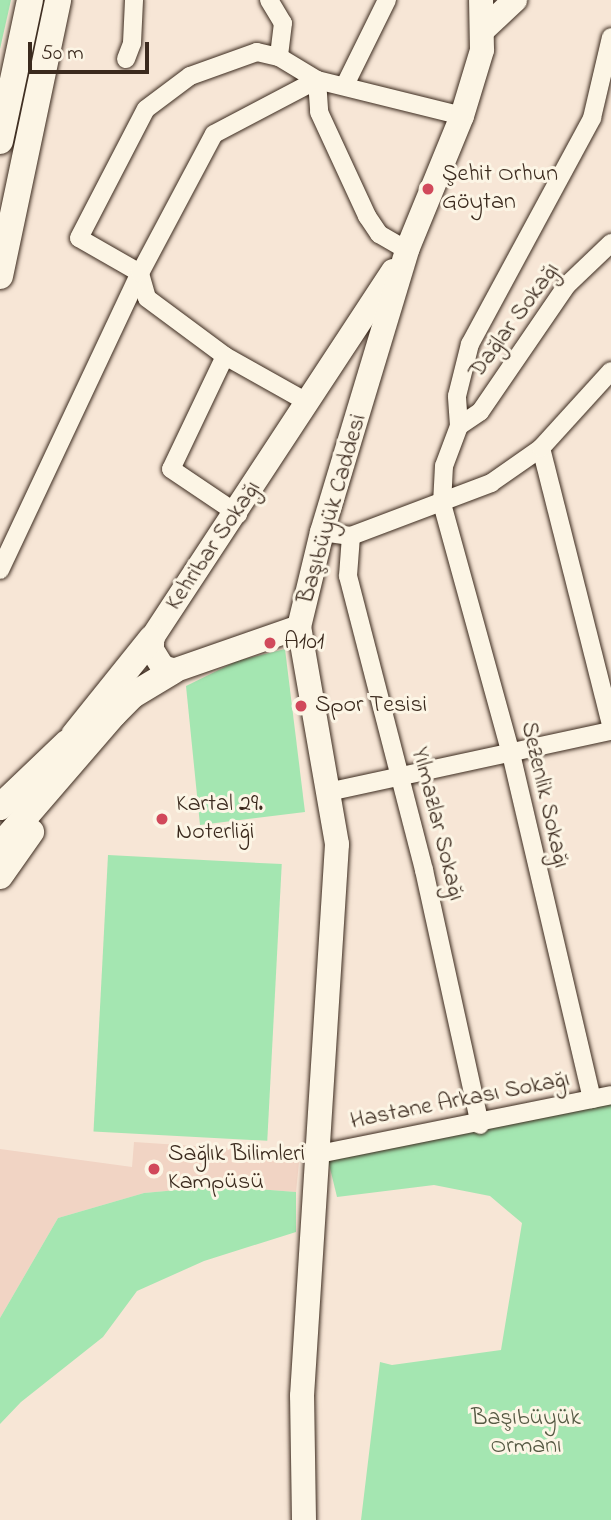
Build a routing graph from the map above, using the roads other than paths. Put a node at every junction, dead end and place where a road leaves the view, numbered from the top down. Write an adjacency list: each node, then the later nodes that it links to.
1 (30, 0): 15 (main road)
2 (58, 0): 19 (main road)
3 (134, 0): 11 (street)
4 (269, 0): 10 (street)
5 (387, 0): 13 (street)
6 (481, 0): 8 (main road, Başıbüyük Caddesi)
7 (514, 0): 8 (main road)
8 (483, 30): 14 (main road, Başıbüyük Caddesi)
9 (611, 37): 23 (street)
10 (279, 57): 12 (street); 18 (street)
11 (125, 59)
12 (317, 80): 13 (street); 17 (street); 18 (street)
13 (345, 85): 14 (street)
14 (462, 116): 17 (main road, Başıbüyük Caddesi)
15 (0, 141)
16 (611, 243): 23 (street, Dağlar Sokağı)
17 (407, 250): 22 (main road, Kehribar Sokağı); 27 (main road, Başıbüyük Caddesi)
18 (140, 274): 20 (street); 29 (street)
19 (0, 276)
20 (225, 356): 22 (street); 26 (street)
21 (611, 371): 24 (street)
22 (307, 402): 26 (main road, Kehribar Sokağı)
23 (459, 426): 25 (street, Sezenlik Sokağı)
24 (541, 448): 25 (street); 33 (street)
25 (442, 504): 28 (street); 36 (street, Sezenlik Sokağı)
26 (238, 514): 31 (main road, Kehribar Sokağı)
27 (322, 532): 28 (street); 30 (main road, Başıbüyük Caddesi)
28 (351, 536): 37 (street, Yılmazlar Sokağı)
29 (0, 570)
30 (299, 627): 32 (main road); 38 (main road, Başıbüyük Caddesi)
31 (152, 638): 32 (main road); 35 (main road, Kehribar Sokağı)
32 (173, 671): 35 (main road)
33 (611, 724)
34 (611, 731): 36 (street)
35 (76, 745): 39 (main road); 40 (main road, Kehribar Sokağı); 41 (main road); 42 (main road)
36 (510, 754): 37 (street); 44 (street, Sezenlik Sokağı)
37 (401, 776): 38 (street); 45 (street, Yılmazlar Sokağı)
38 (328, 792): 46 (main road, Başıbüyük Caddesi)
39 (0, 807)
40 (0, 828)
41 (0, 846)
42 (0, 876)
43 (611, 1094): 44 (street, Hastane Arkası Sokağı)
44 (592, 1099): 45 (street, Hastane Arkası Sokağı)
45 (480, 1125): 46 (street, Hastane Arkası Sokağı)
46 (318, 1164): 47 (main road, Başıbüyük Caddesi)
47 (304, 1520)

